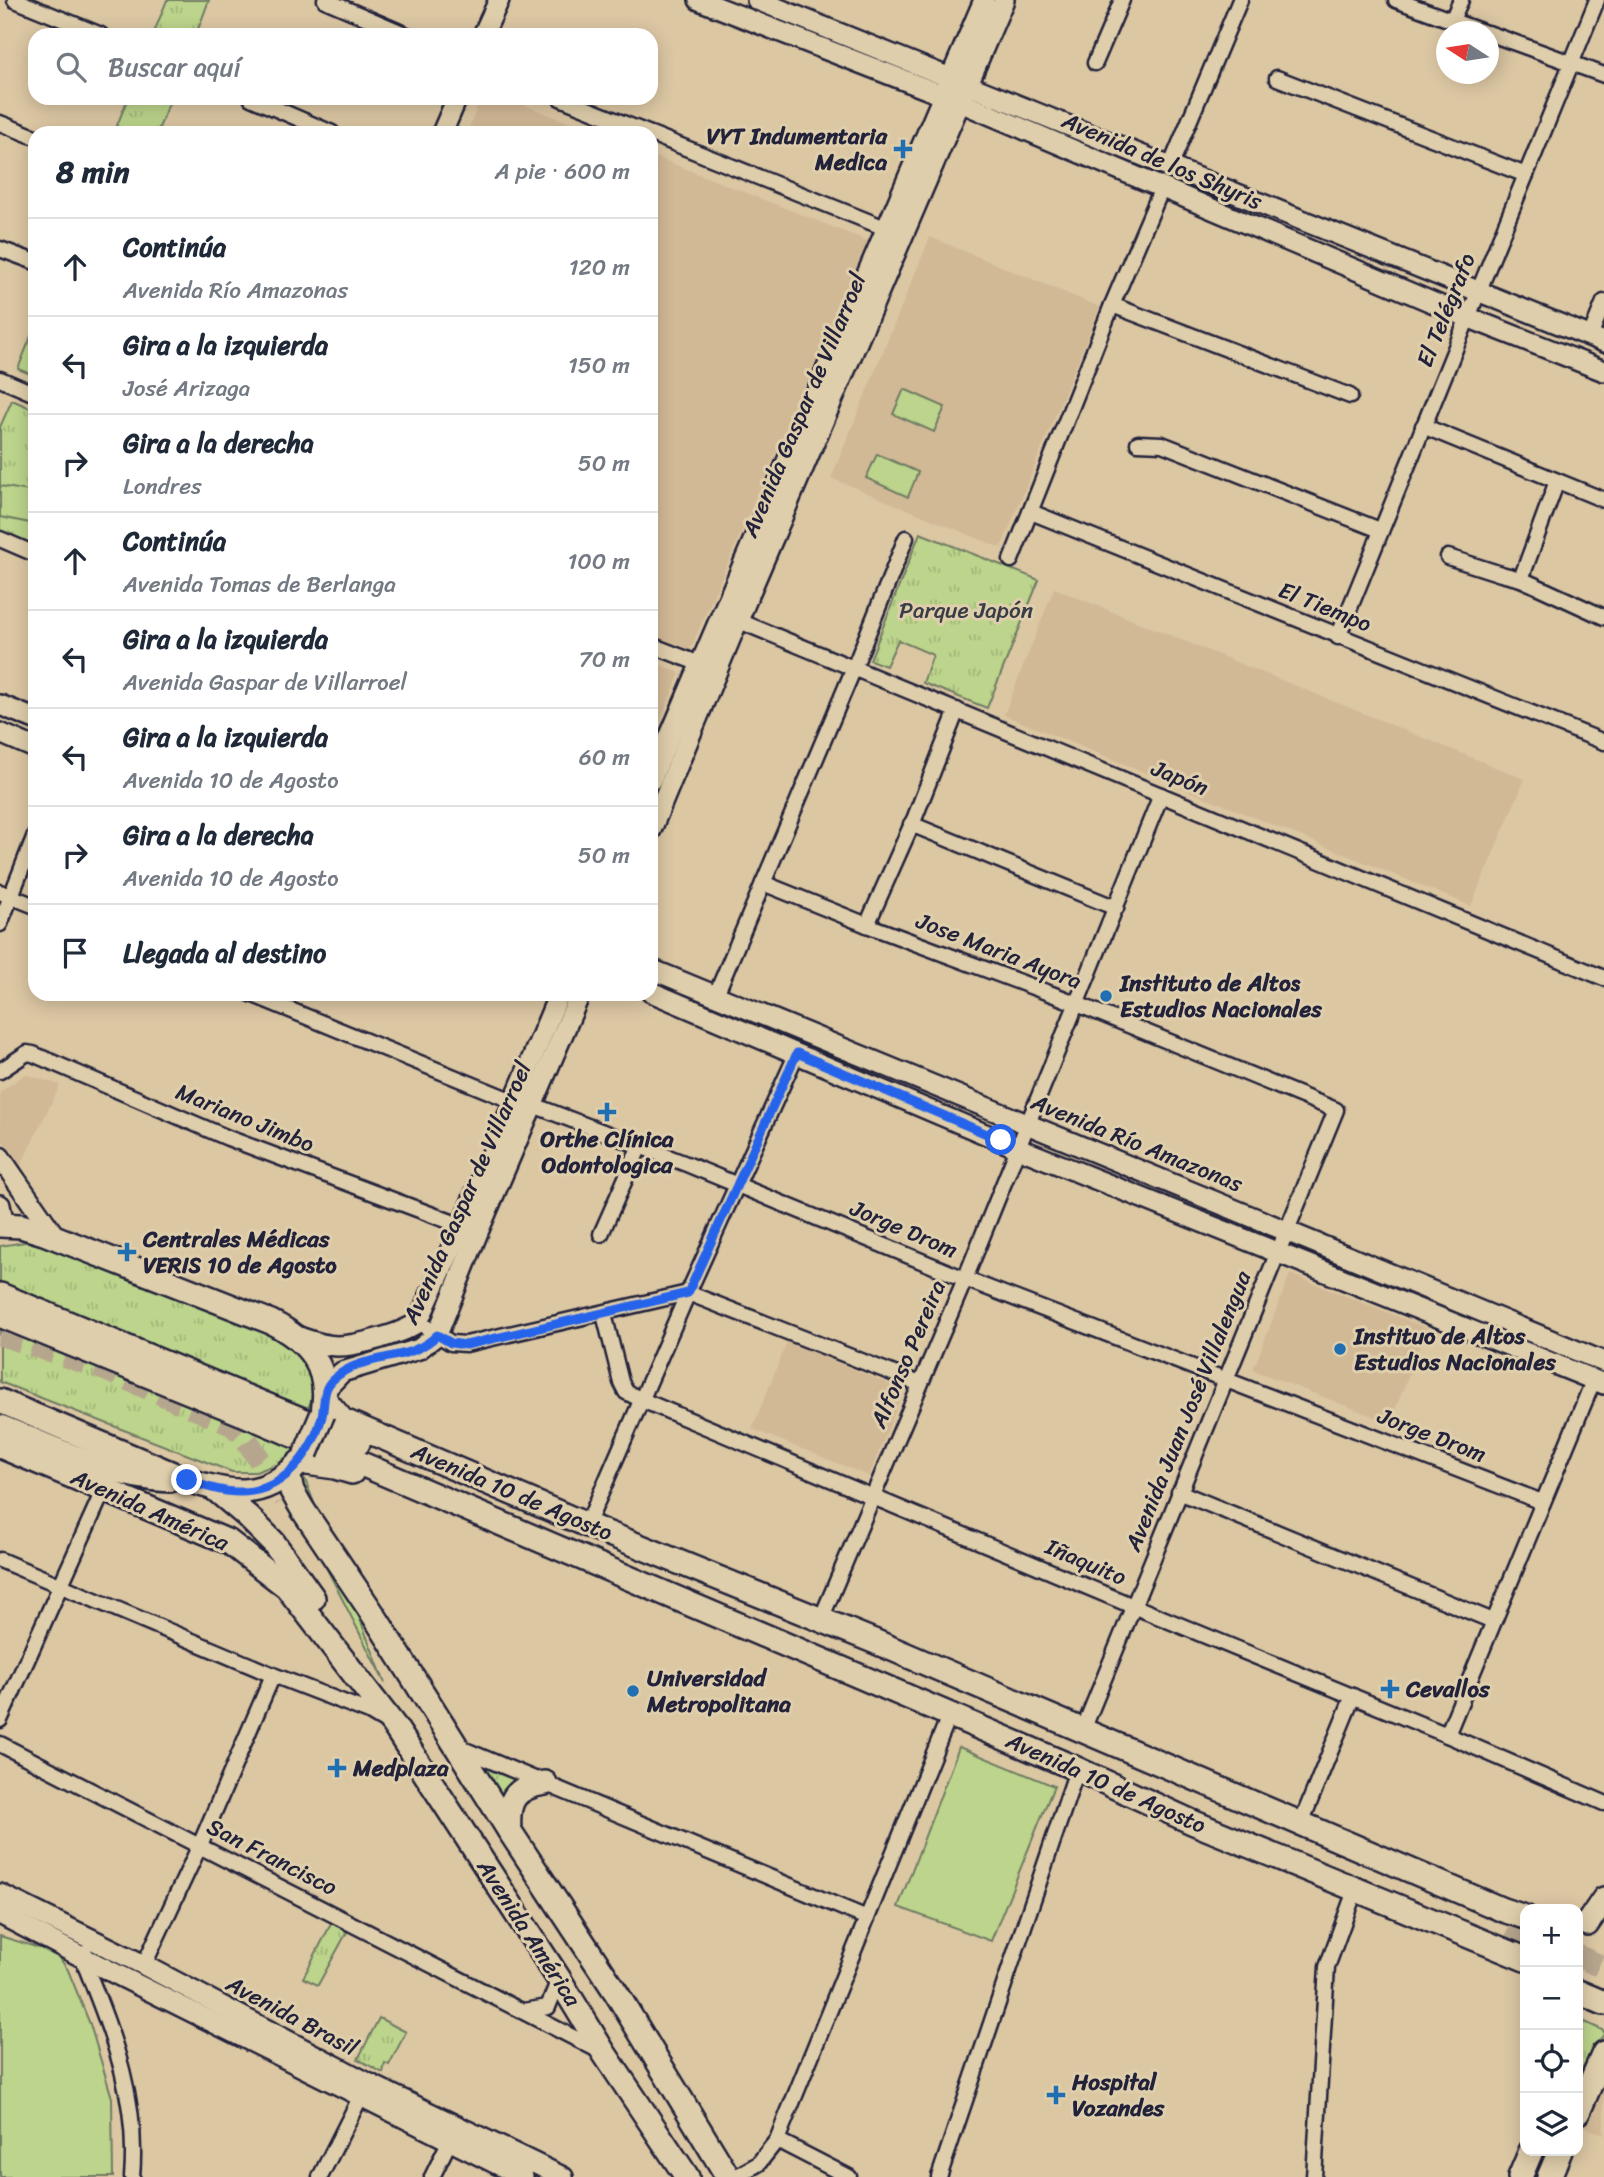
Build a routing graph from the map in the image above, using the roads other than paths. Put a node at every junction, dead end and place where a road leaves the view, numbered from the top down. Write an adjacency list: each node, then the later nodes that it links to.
1 (15, 0): 14 (street)
2 (325, 0): 15 (street)
3 (499, 0): 16 (main road)
4 (699, 0): 22 (main road, Avenida de los Shyris)
5 (757, 0): 22 (main road, Avenida de los Shyris)
6 (984, 0): 22 (main road, Avenida Gaspar de Villarroel)
7 (1004, 0): 22 (main road, Avenida Gaspar de Villarroel)
8 (1122, 0): 19 (street)
9 (1240, 0): 32 (street)
10 (1396, 0): 13 (street)
11 (1461, 0): 13 (street)
12 (1597, 0): 18 (street, El Telégrafo)
13 (1452, 20)
14 (84, 28)
15 (391, 28)
16 (486, 28)
17 (1499, 36): 18 (street)
18 (1572, 62): 20 (street); 33 (street, El Telégrafo)
19 (1095, 63)
20 (1604, 75)
21 (1277, 78): 33 (street)
22 (955, 90): 32 (main road, Avenida de los Shyris); 34 (main road, Avenida de los Shyris); 35 (main road, Avenida Gaspar de Villarroel)
23 (267, 105): 27 (street)
24 (454, 105): 28 (main road)
25 (577, 105): 29 (street)
26 (0, 122): 30 (street)
27 (316, 126)
28 (445, 126)
29 (629, 126)
30 (28, 134)
31 (658, 138): 35 (street)
32 (1170, 167): 38 (main road, Avenida de los Shyris)
33 (1526, 175): 38 (street, El Telégrafo)
34 (1162, 188): 40 (street); 41 (main road, Avenida de los Shyris)
35 (895, 232): 59 (main road, Avenida Gaspar de Villarroel)
36 (0, 249): 37 (street)
37 (28, 259)
38 (1479, 291): 41 (street, El Telégrafo); 42 (main road, Avenida de los Shyris)
39 (1604, 302): 42 (street)
40 (1112, 305): 46 (street); 51 (street)
41 (1467, 317): 43 (main road, Avenida de los Shyris); 47 (street, El Telégrafo)
42 (1597, 339)
43 (1604, 371)
44 (0, 379): 45 (street)
45 (28, 391)
46 (1350, 396)
47 (1423, 426): 49 (street); 52 (street, El Telégrafo)
48 (1138, 443): 52 (street)
49 (1557, 481): 50 (street); 58 (street)
50 (1604, 500)
51 (1031, 512): 57 (street); 61 (street, El Tiempo)
52 (1380, 530): 61 (street, El Telégrafo)
53 (906, 538): 64 (street)
54 (0, 539): 55 (street)
55 (28, 551)
56 (1448, 557): 58 (street)
57 (1011, 560)
58 (1521, 579): 60 (street)
59 (730, 617): 63 (main road, Avenida Gaspar de Villarroel); 64 (street, Japón); 73 (main road, Avenida Gaspar de Villarroel)
60 (1604, 617)
61 (1338, 637): 69 (street, El Tiempo)
62 (658, 648): 63 (street)
63 (700, 664): 71 (main road, Avenida Gaspar de Villarroel)
64 (854, 668): 66 (street, Japón); 76 (street)
65 (0, 705): 67 (main road)
66 (957, 710): 72 (street, Japón); 74 (street)
67 (28, 716)
68 (0, 733): 70 (main road)
69 (1603, 738)
70 (28, 745)
71 (658, 763)
72 (1161, 795): 79 (street, Alfonso Pereira); 83 (street, Japón)
73 (658, 800)
74 (911, 824): 79 (street); 81 (street)
75 (28, 849): 77 (street)
76 (763, 883): 81 (street, Jose Maria Ayora); 85 (street)
77 (6, 893): 78 (street); 80 (street)
78 (28, 903)
79 (1116, 908): 89 (street, Alfonso Pereira)
80 (0, 924)
81 (867, 925): 89 (street, Jose Maria Ayora)
82 (658, 972): 85 (main road, Avenida Río Amazonas)
83 (1604, 978)
84 (658, 995): 90 (main road, Avenida Río Amazonas)
85 (715, 996): 94 (main road, Avenida Río Amazonas)
86 (269, 1001): 92 (street, Jorge Drom)
87 (557, 1001): 92 (main road, Avenida Gaspar de Villarroel)
88 (576, 1001): 92 (main road, Avenida Gaspar de Villarroel)
89 (1077, 1004): 93 (street, Jose Maria Ayora); 94 (street, Alfonso Pereira)
90 (797, 1053): 96 (main road, Avenida Río Amazonas); 98 (street)
91 (0, 1071): 100 (street, Mariano Jimbo)
92 (524, 1103): 95 (street, Jorge Drom); 100 (main road, Avenida Gaspar de Villarroel)
93 (1336, 1110): 101 (street, Avenida Juan José Villalengua)
94 (1028, 1125): 96 (street, Alfonso Pereira); 101 (main road, Avenida Río Amazonas)
95 (640, 1146): 98 (street, Jorge Drom); 102 (street)
96 (1018, 1148): 104 (main road, Avenida Río Amazonas); 105 (street, Alfonso Pereira)
97 (0, 1157): 103 (main road)
98 (738, 1184): 105 (street, Jorge Drom); 106 (street)
99 (1, 1218): 103 (main road, Avenida 10 de Agosto)
100 (470, 1229): 110 (main road, Avenida Gaspar de Villarroel); 111 (main road, Avenida Gaspar de Villarroel)
101 (1286, 1231): 104 (street, Avenida Juan José Villalengua); 113 (main road, Avenida Río Amazonas)
102 (601, 1234)
103 (56, 1238): 112 (main road, Avenida 10 de Agosto)
104 (1278, 1251): 113 (main road, Avenida Río Amazonas); 114 (street, Avenida Juan José Villalengua)
105 (965, 1279): 114 (street, Jorge Drom); 115 (street, Alfonso Pereira)
106 (688, 1293): 108 (street); 115 (street); 116 (street)
107 (0, 1295): 130 (main road, Avenida 10 de Agosto)
108 (604, 1314): 111 (street); 116 (street, Iñaquito)
109 (0, 1315): 132 (main road, Avenida 10 de Agosto)
110 (418, 1322): 111 (street); 112 (main road, Avenida Gaspar de Villarroel)
111 (437, 1335): 118 (main road, Avenida Gaspar de Villarroel)
112 (299, 1338): 118 (main road, Avenida 10 de Agosto)
113 (1602, 1370): 127 (street)
114 (1226, 1379): 125 (street, Avenida Juan José Villalengua); 127 (street, Jorge Drom)
115 (920, 1384): 126 (street, Alfonso Pereira)
116 (642, 1400): 126 (street, Iñaquito); 128 (street)
117 (0, 1401): 122 (main road)
118 (324, 1401): 121 (main road, bridge); 128 (main road, Avenida 10 de Agosto)
119 (0, 1427): 122 (main road)
120 (0, 1446): 123 (main road, Avenida América)
121 (298, 1463): 124 (main road); 132 (main road, Avenida 10 de Agosto); 146 (main road, Avenida América)
122 (187, 1480): 124 (main road)
123 (104, 1489): 131 (street); 138 (main road, Avenida América)
124 (215, 1489): 138 (main road, Avenida América)
125 (1179, 1492): 133 (street, Avenida Juan José Villalengua); 135 (street)
126 (873, 1497): 133 (street, Iñaquito); 134 (street, Alfonso Pereira)
127 (1542, 1502): 135 (street)
128 (587, 1525): 130 (main road, Avenida 10 de Agosto)
129 (0, 1560): 131 (street)
130 (708, 1573): 134 (main road, Avenida 10 de Agosto)
131 (60, 1585): 137 (street); 141 (street)
132 (689, 1604): 140 (main road, Avenida 10 de Agosto)
133 (1133, 1606): 139 (street, Iñaquito); 143 (street, Avenida Juan José Villalengua)
134 (821, 1619): 143 (main road, Avenida 10 de Agosto)
135 (1493, 1621): 144 (street)
136 (379, 1642): 146 (main road, Avenida América)
137 (273, 1675): 142 (street); 154 (street)
138 (368, 1692): 142 (main road, Avenida América)
139 (1353, 1696): 144 (street, Iñaquito); 152 (street)
140 (949, 1716): 147 (main road, Avenida 10 de Agosto); 159 (street)
141 (0, 1720)
142 (395, 1727): 166 (main road, Avenida América)
143 (1083, 1730): 148 (main road, Avenida 10 de Agosto)
144 (1447, 1735): 150 (street, Iñaquito)
145 (0, 1744): 154 (street, San Francisco)
146 (455, 1745): 149 (street); 153 (main road, Avenida América)
147 (1077, 1770): 151 (main road, Avenida 10 de Agosto); 187 (street)
148 (1200, 1779): 152 (main road, Avenida 10 de Agosto); 161 (main road)
149 (545, 1783): 153 (main road); 159 (street)
150 (1604, 1803)
151 (1192, 1822): 155 (main road, Avenida 10 de Agosto); 161 (main road)
152 (1301, 1823): 161 (main road, Avenida 10 de Agosto)
153 (509, 1830): 184 (main road, Avenida América)
154 (200, 1845): 165 (street); 169 (street, San Francisco)
155 (1356, 1888): 164 (main road, Avenida 10 de Agosto); 188 (street)
156 (0, 1894): 162 (main road, Avenida Brasil)
157 (1604, 1899): 160 (main road)
158 (0, 1914): 163 (main road, Avenida Brasil)
159 (867, 1918): 175 (street)
160 (1590, 1925)
161 (1514, 1927)
162 (94, 1941): 163 (street); 165 (main road, Avenida Brasil)
163 (82, 1957): 172 (main road, Avenida Brasil); 178 (street)
164 (1520, 1957)
165 (144, 1965): 172 (main road, Avenida Brasil)
166 (559, 1979): 169 (street); 170 (main road, Avenida América)
167 (1583, 1994): 168 (main road)
168 (1604, 2003)
169 (524, 2011): 170 (street, San Francisco)
170 (604, 2053): 183 (main road, Avenida América)
171 (1604, 2053): 173 (main road)
172 (364, 2090): 174 (main road, Avenida Brasil); 179 (street)
173 (1583, 2101)
174 (453, 2134): 180 (street); 181 (main road, Avenida Brasil); 182 (main road, Avenida Brasil)
175 (776, 2140): 185 (street); 186 (street)
176 (1529, 2156): 189 (main road)
177 (1558, 2156): 190 (main road)
178 (132, 2177)
179 (320, 2177)
180 (432, 2177)
181 (523, 2177)
182 (564, 2177)
183 (687, 2177)
184 (728, 2177)
185 (735, 2177)
186 (849, 2177)
187 (939, 2177)
188 (1314, 2177)
189 (1520, 2177)
190 (1549, 2177)

